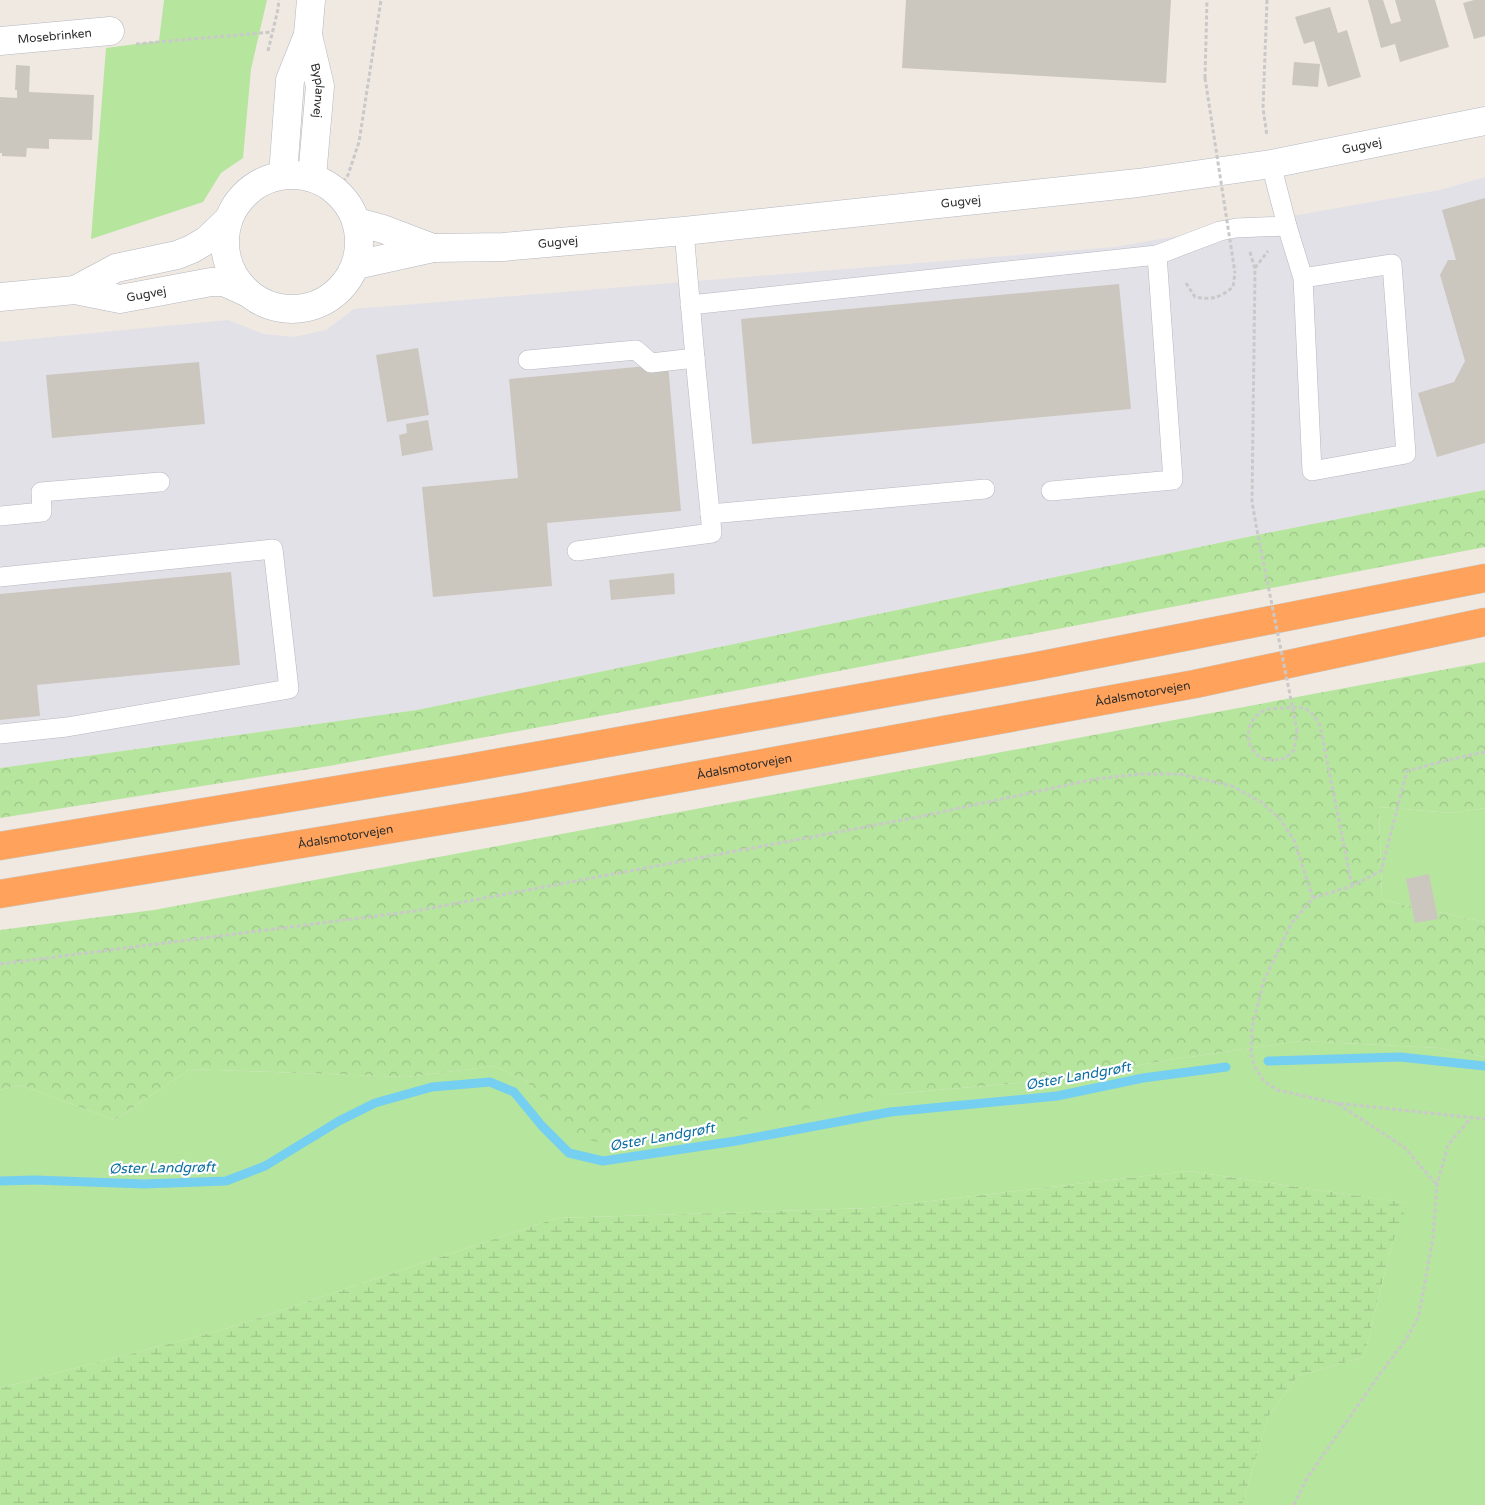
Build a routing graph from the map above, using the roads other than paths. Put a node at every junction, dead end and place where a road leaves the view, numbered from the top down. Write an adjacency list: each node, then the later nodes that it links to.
1 (311, 0): 2 (street, Byplanvej)
2 (308, 35): 7 (street, Byplanvej); 8 (street, Byplanvej)
3 (121, 38): 4 (street, Mosebrinken)
4 (0, 41)
5 (1485, 121): 6 (street, Gugvej)
6 (1271, 164): 11 (lane); 12 (street, Gugvej)
7 (283, 175): 8 (street); 9 (street)
8 (312, 177): 10 (street)
9 (228, 220): 17 (street, Gugvej); 18 (street)
10 (357, 222): 13 (street, Gugvej); 15 (street)
11 (1288, 226): 14 (lane); 16 (lane)
12 (684, 230): 13 (street, Gugvej); 20 (lane)
13 (433, 248): 15 (street, Gugvej)
14 (1157, 255): 20 (lane); 25 (lane)
15 (356, 265): 18 (street)
16 (1304, 278): 16 (lane)
17 (75, 290): 18 (street, Gugvej); 19 (street, Gugvej)
18 (246, 292)
19 (0, 297)
20 (690, 305): 21 (lane)
21 (695, 358): 22 (lane); 26 (lane)
22 (528, 360)
23 (160, 482): 27 (lane)
24 (985, 489): 26 (lane)
25 (1051, 491)
26 (710, 514): 28 (lane)
27 (0, 516)
28 (577, 551)
29 (0, 577): 32 (lane)
30 (1485, 578): 33 (highway)
31 (1485, 622): 34 (highway, Ådalsmotorvejen)
32 (0, 734)
33 (0, 846)
34 (0, 894)

